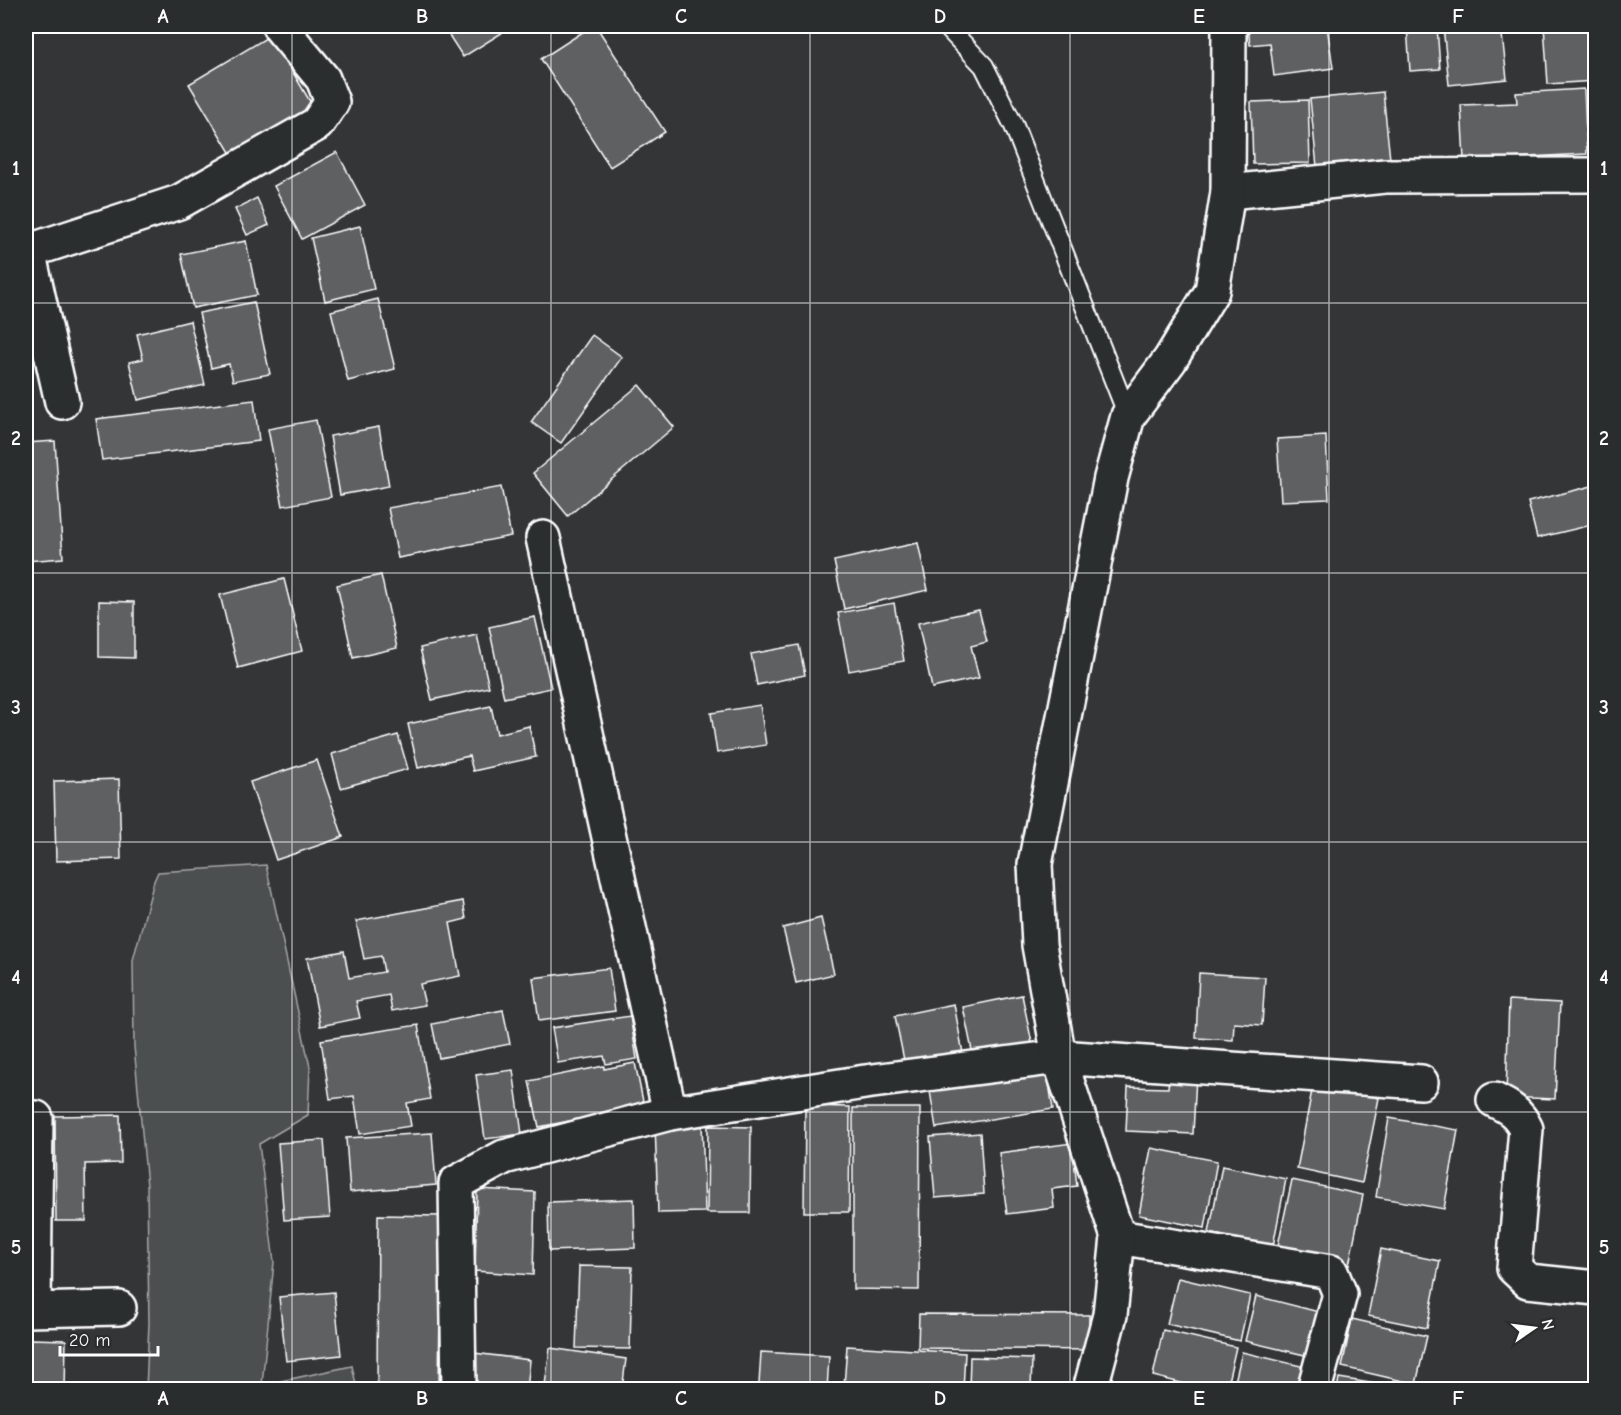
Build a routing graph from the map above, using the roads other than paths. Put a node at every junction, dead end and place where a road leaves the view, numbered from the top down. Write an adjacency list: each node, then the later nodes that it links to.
1 (279, 26): 6 (street)
2 (946, 26): 8 (lane)
3 (1228, 26): 5 (street)
4 (1596, 176): 5 (street)
5 (1228, 192): 8 (street)
6 (27, 251): 7 (street)
7 (62, 402)
8 (1128, 416): 10 (street)
9 (543, 538): 13 (street)
10 (1059, 1057): 11 (street); 13 (street); 15 (street)
11 (1421, 1082)
12 (1494, 1100): 16 (street)
13 (670, 1113): 19 (street)
14 (36, 1118): 18 (street)
15 (1118, 1237): 20 (street); 21 (street)
16 (1596, 1288)
17 (119, 1308): 18 (street)
18 (30, 1310)
19 (459, 1389)
20 (1090, 1389)
21 (1314, 1389)

